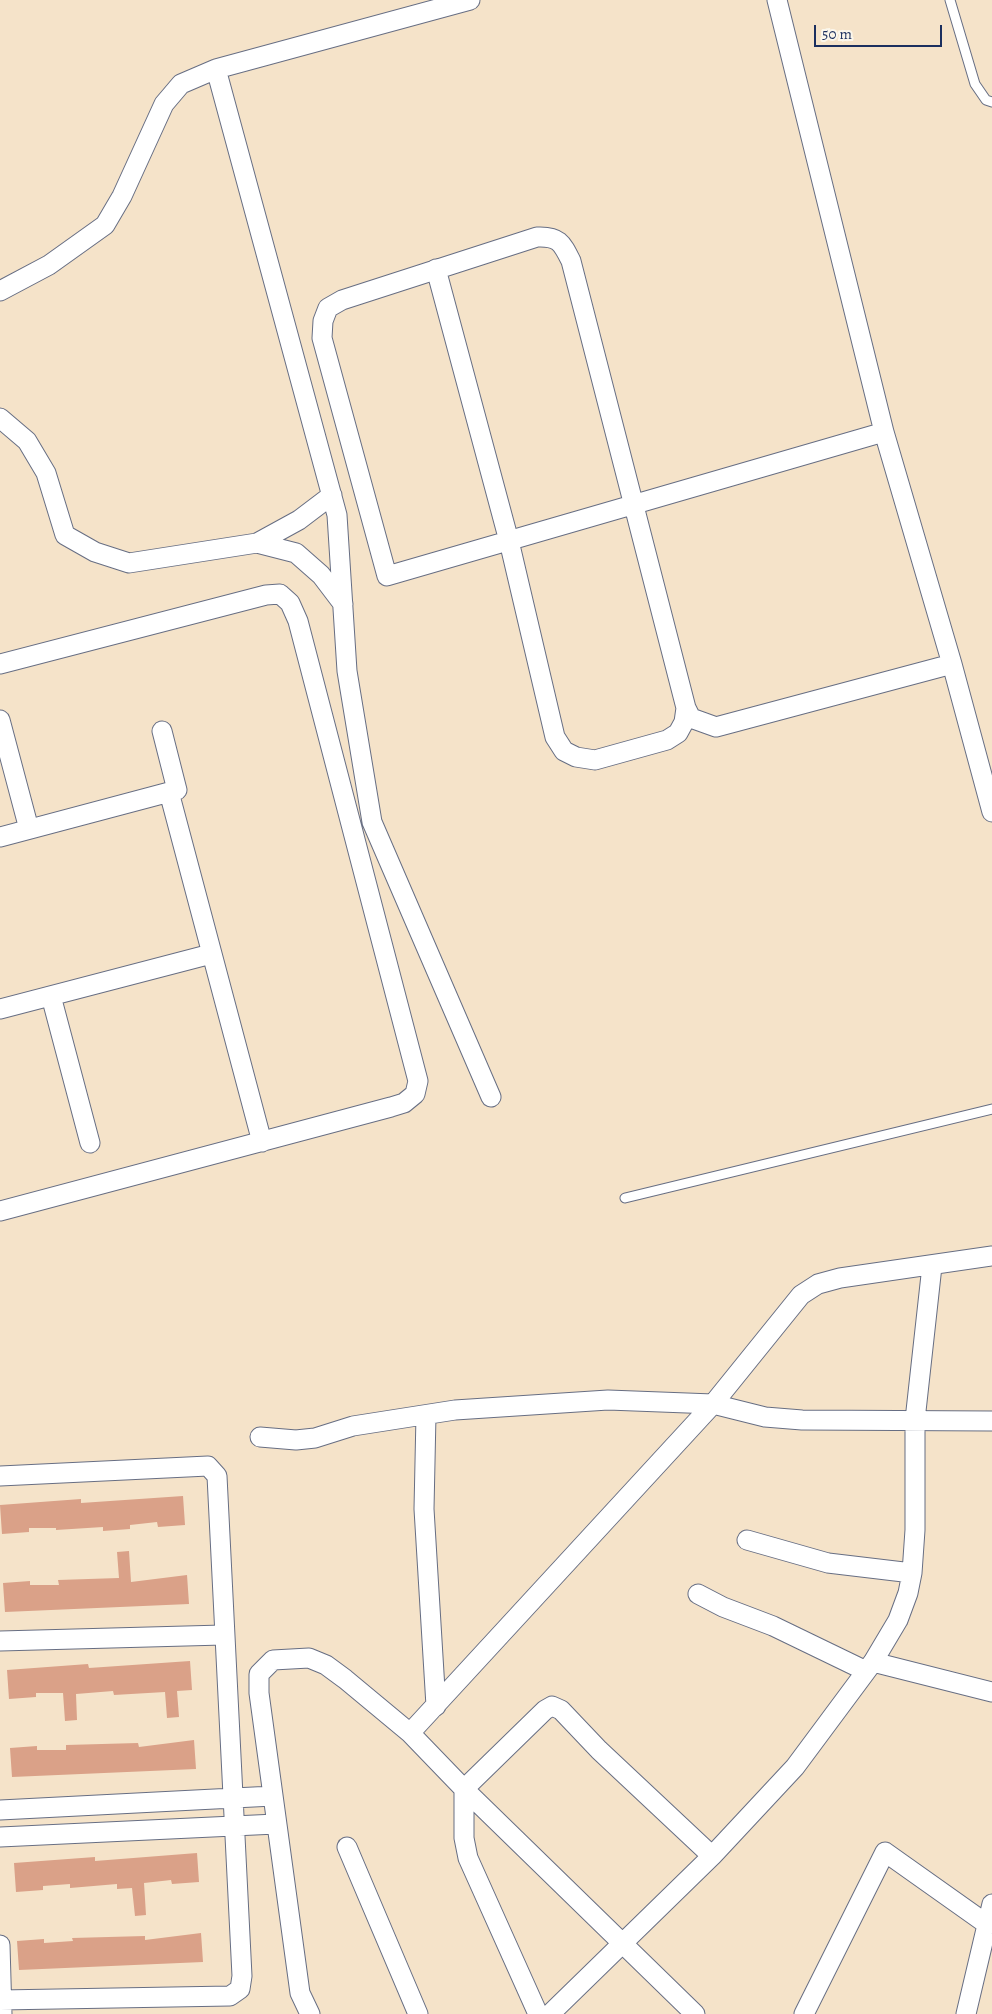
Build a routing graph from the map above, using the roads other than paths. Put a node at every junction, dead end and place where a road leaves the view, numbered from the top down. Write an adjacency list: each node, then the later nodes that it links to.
1 (470, 0): 4 (street)
2 (777, 0): 9 (street)
3 (950, 0): 5 (lane)
4 (216, 69): 7 (street); 10 (street)
5 (992, 102)
6 (436, 269): 11 (street); 12 (street); 12 (street)
7 (0, 291)
8 (0, 418): 13 (street)
9 (884, 432): 11 (street); 16 (street)
10 (332, 495): 13 (street); 14 (street)
11 (633, 505): 12 (street); 17 (street)
12 (509, 541): 17 (street)
13 (257, 544): 14 (street)
14 (343, 604): 27 (street)
15 (0, 664): 30 (street)
16 (952, 664): 17 (street); 21 (street)
17 (686, 708)
18 (0, 720): 22 (street)
19 (162, 731): 20 (street)
20 (169, 792): 22 (street); 24 (street)
21 (992, 812)
22 (29, 830): 23 (street)
23 (0, 837)
24 (211, 954): 25 (street); 30 (street)
25 (51, 996): 26 (street); 29 (street)
26 (0, 1009)
27 (491, 1097)
28 (992, 1109): 31 (lane)
29 (90, 1142)
30 (262, 1142): 32 (street)
31 (625, 1198)
32 (0, 1211)
33 (992, 1256): 34 (street)
34 (932, 1266): 35 (street); 37 (street)
35 (713, 1404): 36 (street); 37 (street); 48 (street)
36 (426, 1414): 39 (street); 48 (street)
37 (915, 1420): 38 (street); 42 (street)
38 (992, 1421)
39 (260, 1437)
40 (0, 1476): 44 (street)
41 (747, 1540): 42 (street)
42 (912, 1573): 46 (street)
43 (698, 1594): 46 (street)
44 (224, 1635): 45 (street); 52 (street)
45 (0, 1641)
46 (869, 1666): 47 (street); 58 (street)
47 (992, 1692)
48 (436, 1706): 49 (street)
49 (410, 1734): 50 (street); 51 (street)
50 (464, 1789): 58 (street); 61 (street); 66 (street)
51 (273, 1796): 52 (street); 54 (street)
52 (232, 1798): 53 (street); 55 (street)
53 (0, 1810)
54 (276, 1824): 55 (street); 64 (street)
55 (233, 1826): 56 (street); 63 (street)
56 (0, 1837)
57 (347, 1847): 65 (street)
58 (712, 1856): 61 (street)
59 (992, 1904): 60 (street)
60 (988, 1925): 69 (street); 70 (street)
61 (623, 1941): 67 (street); 68 (street)
62 (0, 1945): 63 (street)
63 (2, 2005)
64 (310, 2014)
65 (418, 2014)
66 (538, 2014)
67 (550, 2014)
68 (695, 2014)
69 (804, 2014)
70 (966, 2014)

